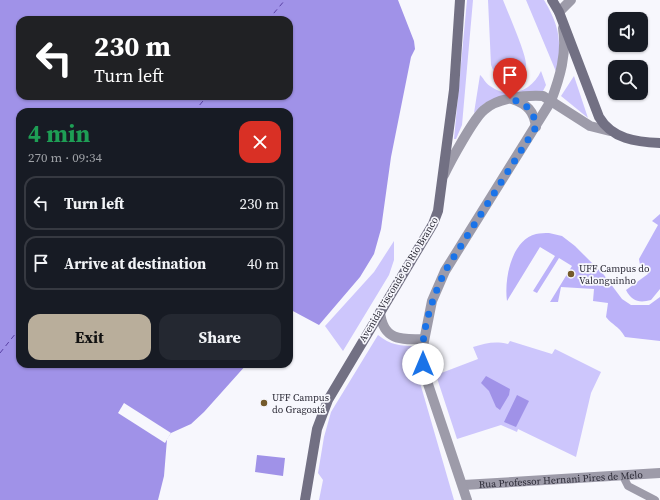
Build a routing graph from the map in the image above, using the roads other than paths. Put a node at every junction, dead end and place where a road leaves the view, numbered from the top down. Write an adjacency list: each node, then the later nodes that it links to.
1 (460, 0): 11 (main road, Avenida Visconde do Rio Branco)
2 (552, 0): 4 (main road)
3 (571, 0): 4 (street)
4 (559, 12): 5 (main road)
5 (563, 22): 7 (street); 9 (main road)
6 (510, 99): 7 (street); 8 (street); 11 (street)
7 (551, 101): 8 (street); 9 (street)
8 (536, 127): 13 (street)
9 (610, 131): 10 (main road)
10 (660, 143)
11 (444, 175): 12 (main road, Avenida Visconde do Rio Branco)
12 (380, 312): 13 (street); 17 (main road, Avenida Visconde do Rio Branco)
13 (424, 339): 16 (street)
14 (660, 473): 15 (street, Rua Professor Hernani Pires de Melo)
15 (623, 476): 16 (street, Rua Professor Hernani Pires de Melo); 19 (street)
16 (463, 485): 18 (street)
17 (305, 500)
18 (467, 500)
19 (655, 500)

